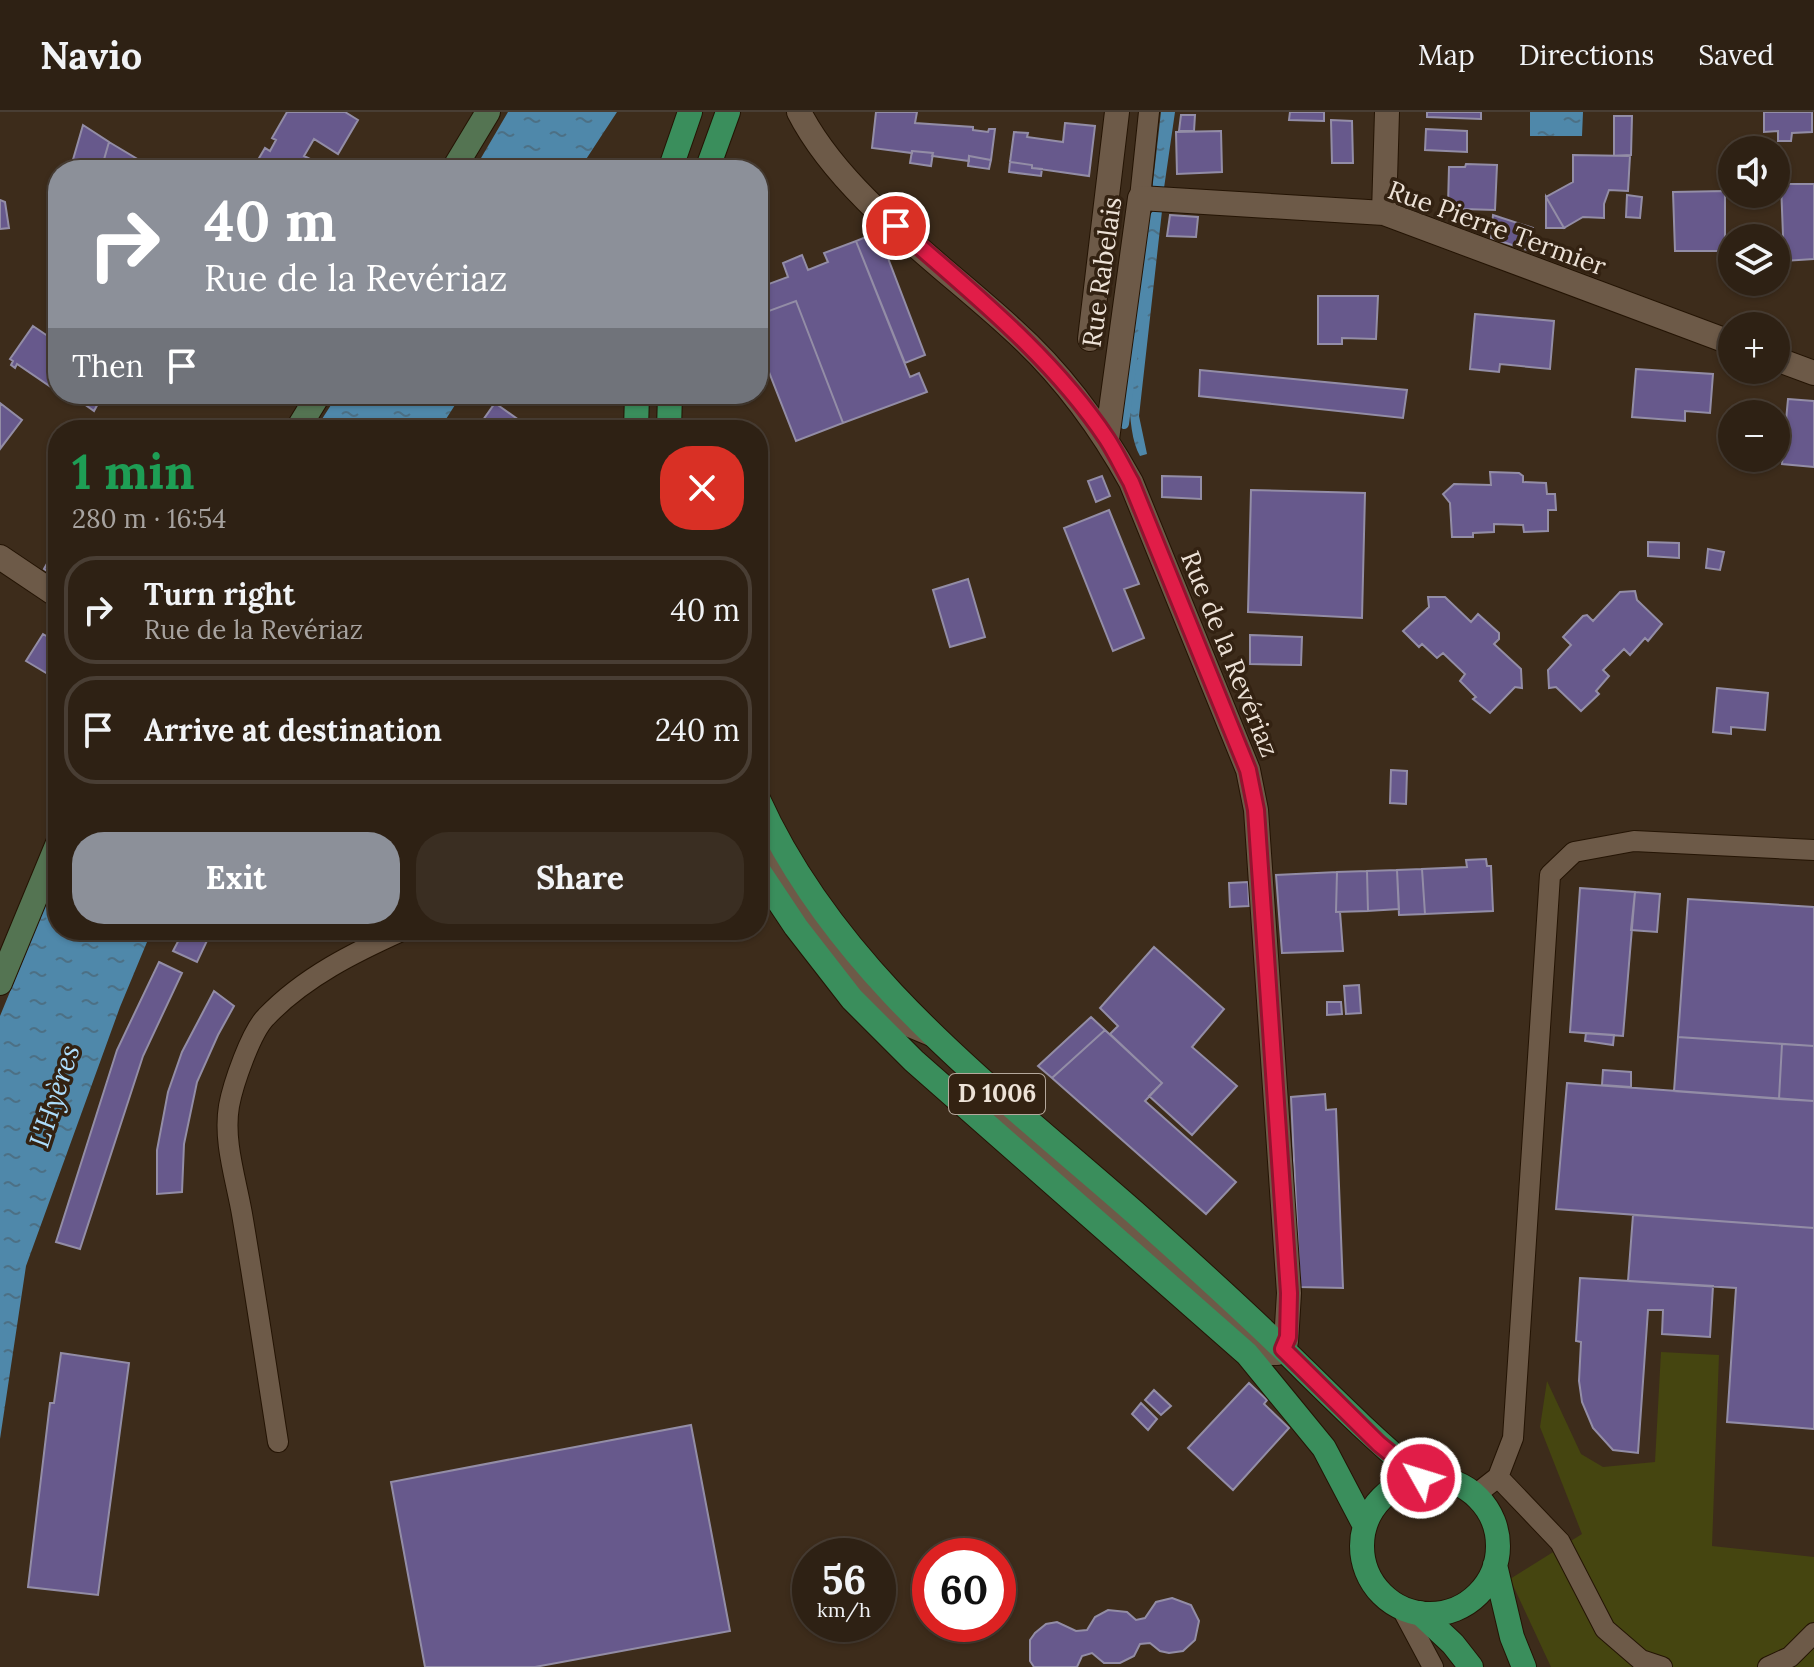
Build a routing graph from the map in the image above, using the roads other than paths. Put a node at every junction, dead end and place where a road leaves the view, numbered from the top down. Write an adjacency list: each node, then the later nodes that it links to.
1 (488, 112): 8 (street)
2 (690, 112): 9 (main road)
3 (728, 112): 10 (main road)
4 (799, 112): 17 (street, Rue de la Revériaz)
5 (1117, 112): 14 (street)
6 (1149, 112): 11 (lane, Rue Rabelais)
7 (1387, 112): 12 (street)
8 (459, 160)
9 (673, 160)
10 (711, 160)
11 (1140, 198): 12 (street, Rue Pierre Termier); 17 (street, Rue Rabelais)
12 (1384, 213): 13 (street, Rue Pierre Termier)
13 (1718, 338)
14 (1090, 339)
15 (1790, 364): 16 (street)
16 (1814, 373)
17 (1107, 439): 29 (street, Rue de la Revériaz)
18 (0, 557): 19 (street)
19 (48, 589)
20 (768, 819): 27 (main road, D 1006)
21 (1814, 850): 31 (lane)
22 (768, 851): 27 (lane)
23 (48, 867): 26 (street)
24 (768, 885): 28 (main road, D 1006)
25 (383, 940): 30 (lane)
26 (0, 983)
27 (938, 1040): 29 (main road, D 1006)
28 (914, 1061): 29 (street); 34 (main road, D 1006)
29 (1283, 1349): 32 (main road, D 1006)
30 (278, 1442)
31 (1498, 1477): 33 (lane); 41 (lane)
32 (1421, 1478): 33 (main road, D 1006); 34 (main road)
33 (1475, 1495): 35 (main road)
34 (1365, 1526): 36 (main road, D 1006)
35 (1495, 1565): 36 (main road); 40 (main road)
36 (1410, 1610): 38 (lane); 39 (main road, D 1006)
37 (1814, 1633): 42 (lane)
38 (1433, 1667)
39 (1471, 1667)
40 (1524, 1667)
41 (1662, 1667)
42 (1768, 1667)

